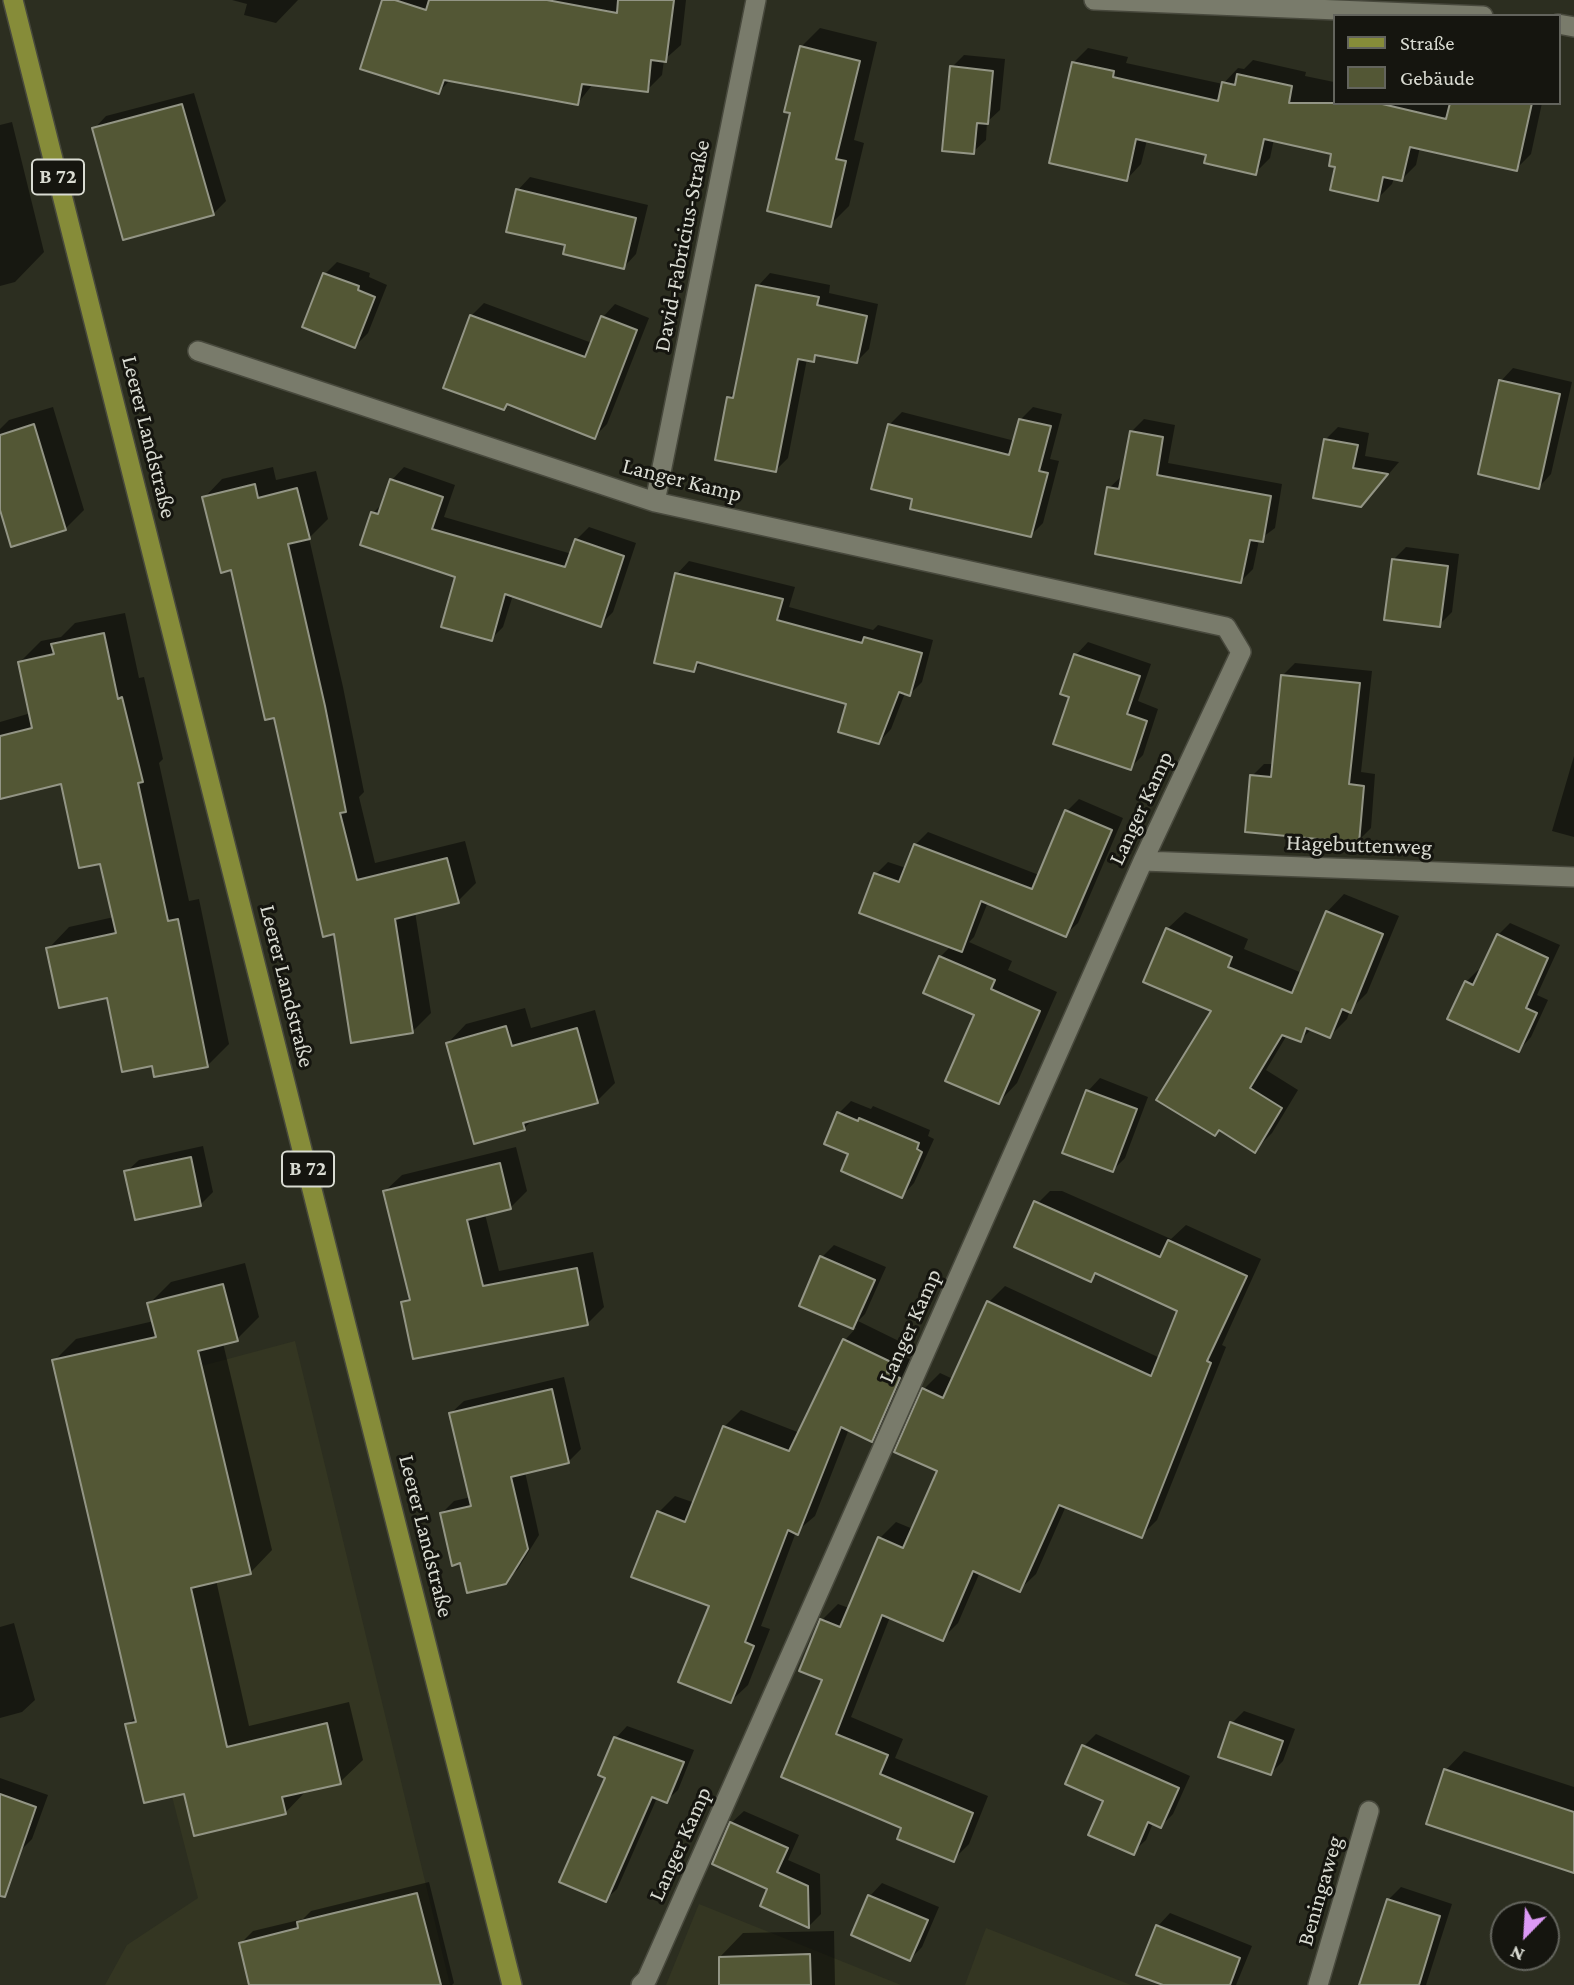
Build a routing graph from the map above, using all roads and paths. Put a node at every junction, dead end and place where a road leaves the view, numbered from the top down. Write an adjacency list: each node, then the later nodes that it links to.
1 (13, 0): 10 (main road, Leerer Landstraße / B 72)
2 (756, 0): 6 (street, David-Fabricius-Straße)
3 (1094, 0): 4 (street)
4 (1434, 14)
5 (198, 351): 6 (street, Langer Kamp)
6 (655, 502): 7 (street, Langer Kamp)
7 (1143, 861): 8 (street, Hagebuttenweg); 11 (street, Langer Kamp)
8 (1574, 877)
9 (1369, 1811): 12 (street, Beningaweg)
10 (512, 1985)
11 (641, 1985)
12 (1318, 1985)

